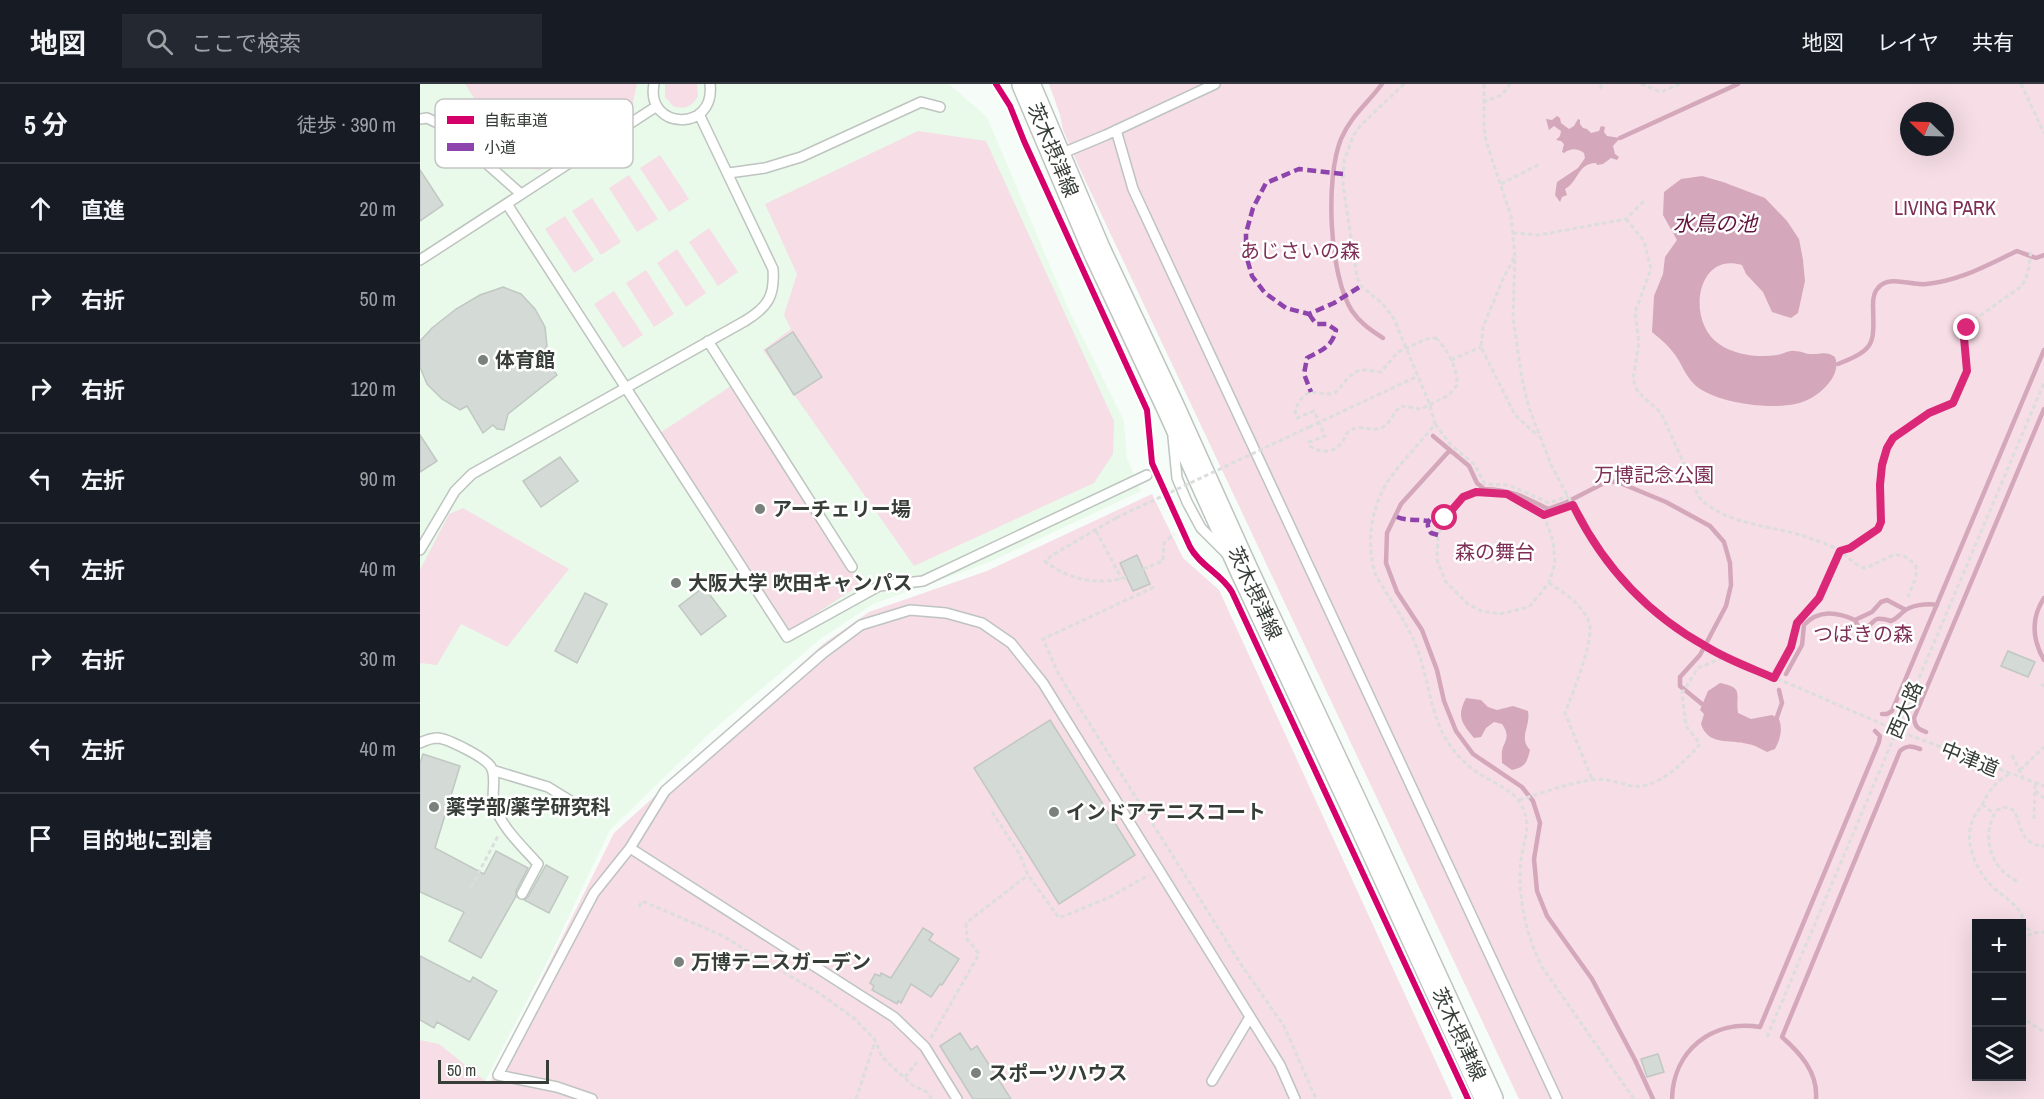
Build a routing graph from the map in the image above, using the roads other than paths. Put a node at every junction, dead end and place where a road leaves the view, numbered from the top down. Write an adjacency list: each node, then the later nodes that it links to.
1 (654, 84): 5 (lane)
2 (710, 84): 7 (lane)
3 (1026, 84): 12 (main road, 茨木摂津線)
4 (1215, 84): 11 (lane)
5 (657, 106): 7 (lane); 10 (lane)
6 (940, 107): 15 (lane)
7 (699, 114): 15 (lane)
8 (420, 118): 9 (lane)
9 (435, 122)
10 (633, 122)
11 (1116, 130): 12 (lane); 35 (lane)
12 (1055, 156): 34 (main road, 茨木摂津線)
13 (492, 168): 16 (lane)
14 (561, 168): 16 (lane)
15 (729, 173): 19 (lane)
16 (521, 194): 17 (lane)
17 (507, 204): 18 (lane); 20 (lane)
18 (420, 260)
19 (708, 341): 20 (lane); 23 (lane)
20 (626, 388): 21 (lane); 22 (lane)
21 (1147, 475)
22 (420, 550)
23 (852, 567)
24 (420, 743): 25 (lane)
25 (492, 770): 26 (lane); 28 (lane)
26 (587, 811)
27 (630, 848): 29 (lane); 31 (lane); 32 (lane)
28 (522, 894)
29 (1250, 1017): 30 (lane); 33 (lane)
30 (1212, 1081)
31 (592, 1099)
32 (957, 1099)
33 (1295, 1099)
34 (1489, 1099)
35 (1557, 1099)

